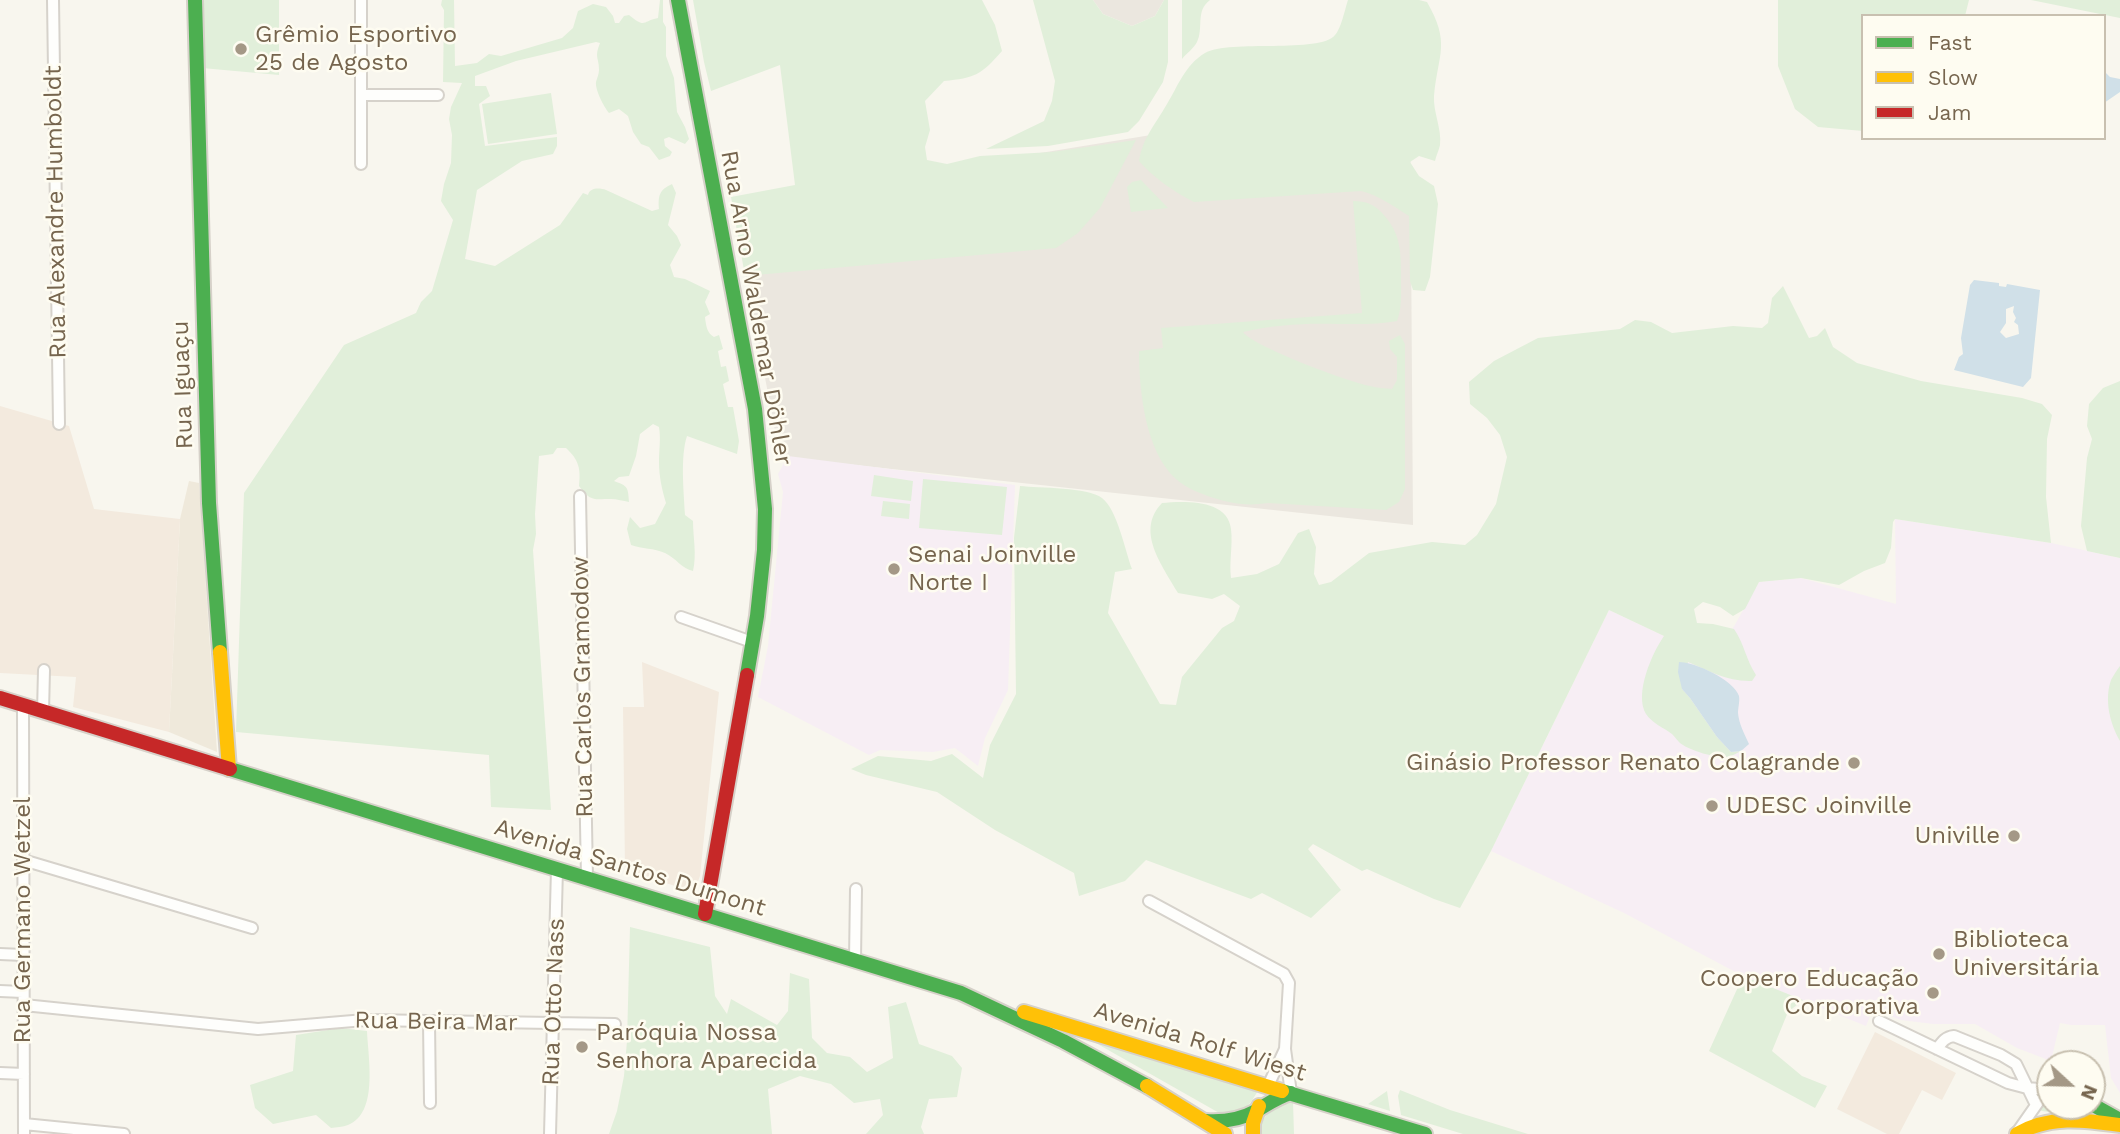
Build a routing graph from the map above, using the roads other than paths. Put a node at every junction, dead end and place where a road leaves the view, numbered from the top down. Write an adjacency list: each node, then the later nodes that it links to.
1 (53, 0): 8 (street, Rua Alexandre Humboldt)
2 (195, 0): 16 (main road, Rua Iguaçu)
3 (362, 0): 5 (street)
4 (678, 0): 11 (main road, Rua Arno Waldemar Döhler)
5 (361, 95): 6 (street); 7 (street)
6 (439, 95)
7 (361, 164)
8 (60, 424)
9 (580, 496): 19 (street, Rua Carlos Gramodow)
10 (681, 617): 11 (street)
11 (752, 642): 22 (main road, Rua Arno Waldemar Döhler)
12 (44, 670): 15 (street)
13 (0, 698): 14 (main road, Avenida Santos Dumont)
14 (23, 705): 15 (main road, Avenida Santos Dumont); 17 (street, Rua Germano Wetzel)
15 (43, 712): 16 (main road, Avenida Santos Dumont)
16 (229, 769): 18 (main road, Avenida Santos Dumont)
17 (23, 860): 23 (street); 25 (street, Rua Germano Wetzel)
18 (557, 869): 19 (main road, Avenida Santos Dumont); 33 (street, Rua Otto Nass)
19 (587, 878): 22 (main road, Avenida Santos Dumont)
20 (856, 889): 26 (street)
21 (1149, 901): 35 (street)
22 (705, 914): 26 (main road, Avenida Santos Dumont)
23 (252, 928)
24 (0, 954): 25 (street)
25 (23, 955): 28 (street, Rua Germano Wetzel)
26 (855, 960): 29 (main road, Avenida Santos Dumont)
27 (0, 992): 28 (street)
28 (23, 992): 30 (street, Rua Germano Wetzel)
29 (961, 993): 39 (main road, Avenida Rolf Wiest); 46 (main road, Avenida Santos Dumont)
30 (23, 1005): 31 (street, Rua Beira Mar); 38 (street, Rua Germano Wetzel)
31 (429, 1021): 33 (street, Rua Beira Mar); 43 (street)
32 (1879, 1021): 36 (street)
33 (553, 1023): 34 (street, Rua Beira Mar); 52 (street, Rua Otto Nass)
34 (615, 1024)
35 (1285, 1049): 39 (street); 42 (street)
36 (1937, 1049): 40 (street); 40 (street)
37 (0, 1073): 38 (street)
38 (24, 1074): 50 (street, Rua Germano Wetzel)
39 (1268, 1086): 42 (main road, Avenida Rolf Wiest); 45 (main road)
40 (2027, 1088): 41 (street); 44 (street)
41 (2036, 1089)
42 (1291, 1093): 45 (main road); 55 (main road, Avenida Rolf Wiest)
43 (430, 1103)
44 (2036, 1105): 56 (street)
45 (1258, 1110): 46 (main road); 54 (main road)
46 (1206, 1121): 53 (main road, Avenida Santos Dumont)
47 (2120, 1122): 49 (main road)
48 (2080, 1128): 49 (main road); 56 (main road)
49 (2096, 1128)
50 (24, 1129): 51 (street)
51 (124, 1134)
52 (550, 1134)
53 (1225, 1134)
54 (1253, 1134)
55 (1425, 1134)
56 (2017, 1134)

